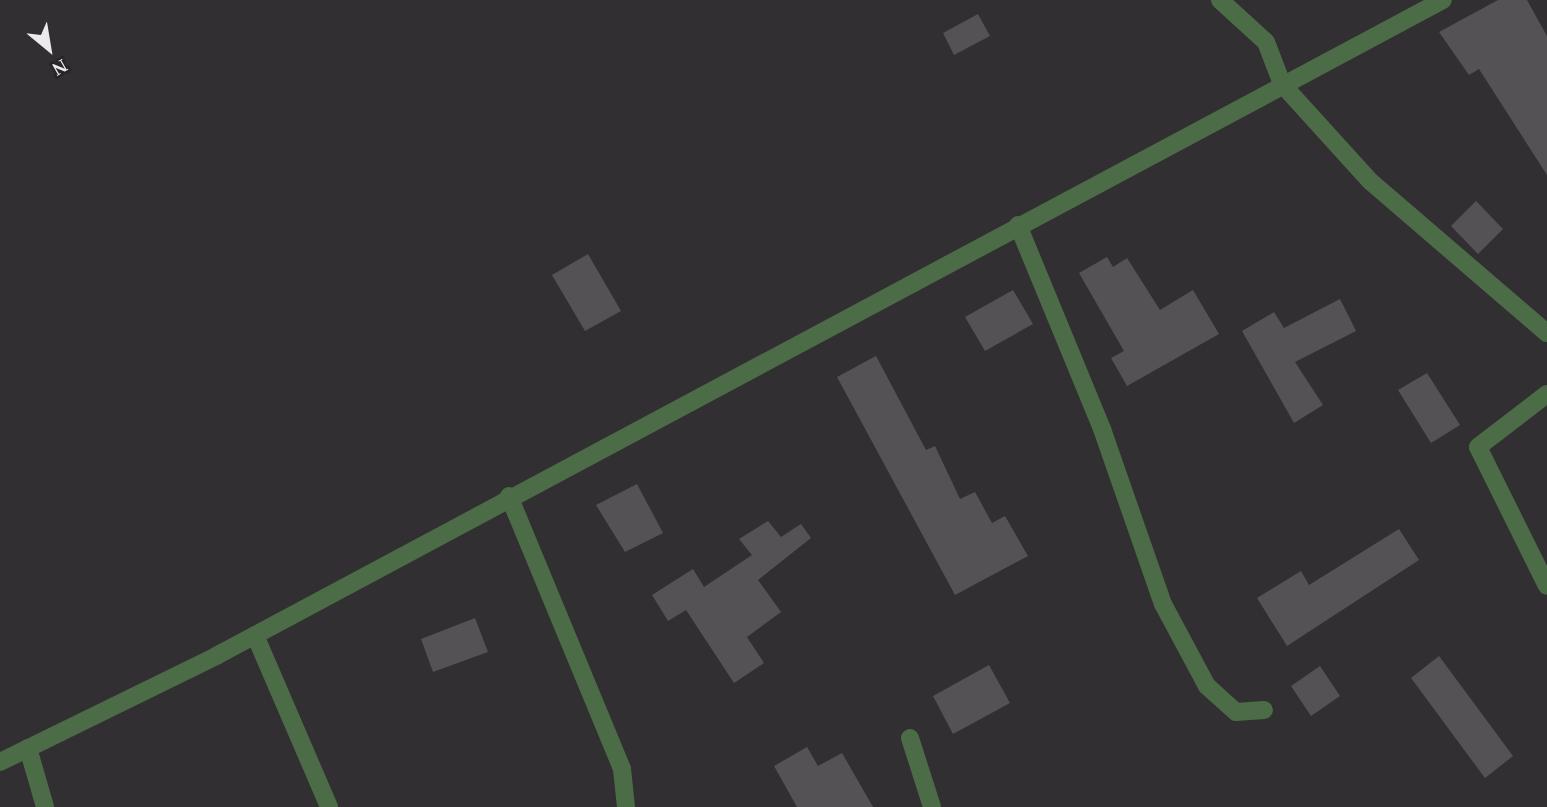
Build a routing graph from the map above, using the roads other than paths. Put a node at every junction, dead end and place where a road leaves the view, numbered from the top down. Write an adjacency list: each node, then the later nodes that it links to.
1 (1220, 0): 3 (street)
2 (1443, 0): 3 (street)
3 (1282, 84): 4 (street); 5 (street)
4 (1018, 225): 7 (street); 10 (street)
5 (1547, 333)
6 (1547, 394): 8 (street)
7 (509, 496): 9 (street); 16 (street)
8 (1547, 586)
9 (255, 635): 12 (street); 15 (street)
10 (1264, 710)
11 (910, 738): 17 (street)
12 (28, 748): 13 (street); 14 (street)
13 (0, 762)
14 (45, 807)
15 (329, 807)
16 (626, 807)
17 (932, 807)

